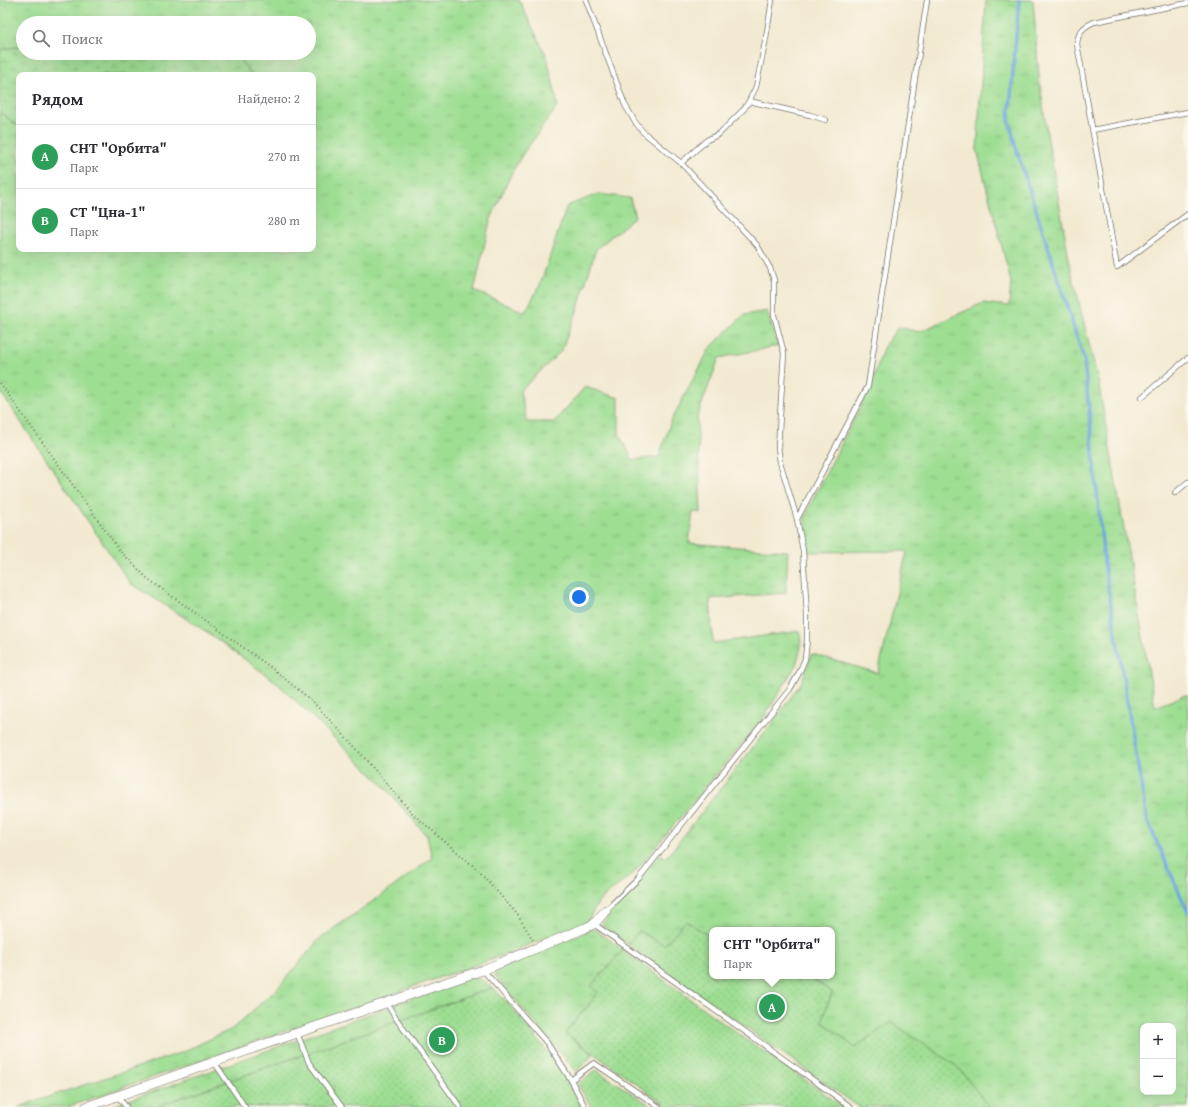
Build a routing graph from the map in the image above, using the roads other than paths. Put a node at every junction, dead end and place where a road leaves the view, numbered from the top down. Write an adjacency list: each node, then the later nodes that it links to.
1 (586, 0): 9 (lane)
2 (772, 0): 5 (lane)
3 (927, 0): 15 (lane)
4 (1188, 3): 8 (lane)
5 (749, 101): 7 (lane); 9 (lane)
6 (1188, 112): 8 (lane)
7 (826, 120)
8 (1092, 130): 10 (lane)
9 (681, 163): 15 (lane)
10 (1188, 214)
11 (1188, 358): 12 (lane)
12 (1142, 397)
13 (1188, 482): 14 (lane)
14 (1175, 493)
15 (798, 519): 16 (lane)
16 (606, 910): 17 (street)
17 (594, 924): 18 (street); 31 (lane)
18 (483, 970): 19 (street); 22 (lane)
19 (386, 1002): 20 (street); 28 (lane)
20 (297, 1033): 21 (street); 27 (lane)
21 (214, 1062): 23 (street); 26 (lane)
22 (571, 1080): 29 (lane); 30 (lane)
23 (118, 1096): 24 (street); 25 (lane)
24 (86, 1107)
25 (126, 1107)
26 (246, 1107)
27 (342, 1107)
28 (460, 1107)
29 (585, 1107)
30 (658, 1107)
31 (851, 1107)

